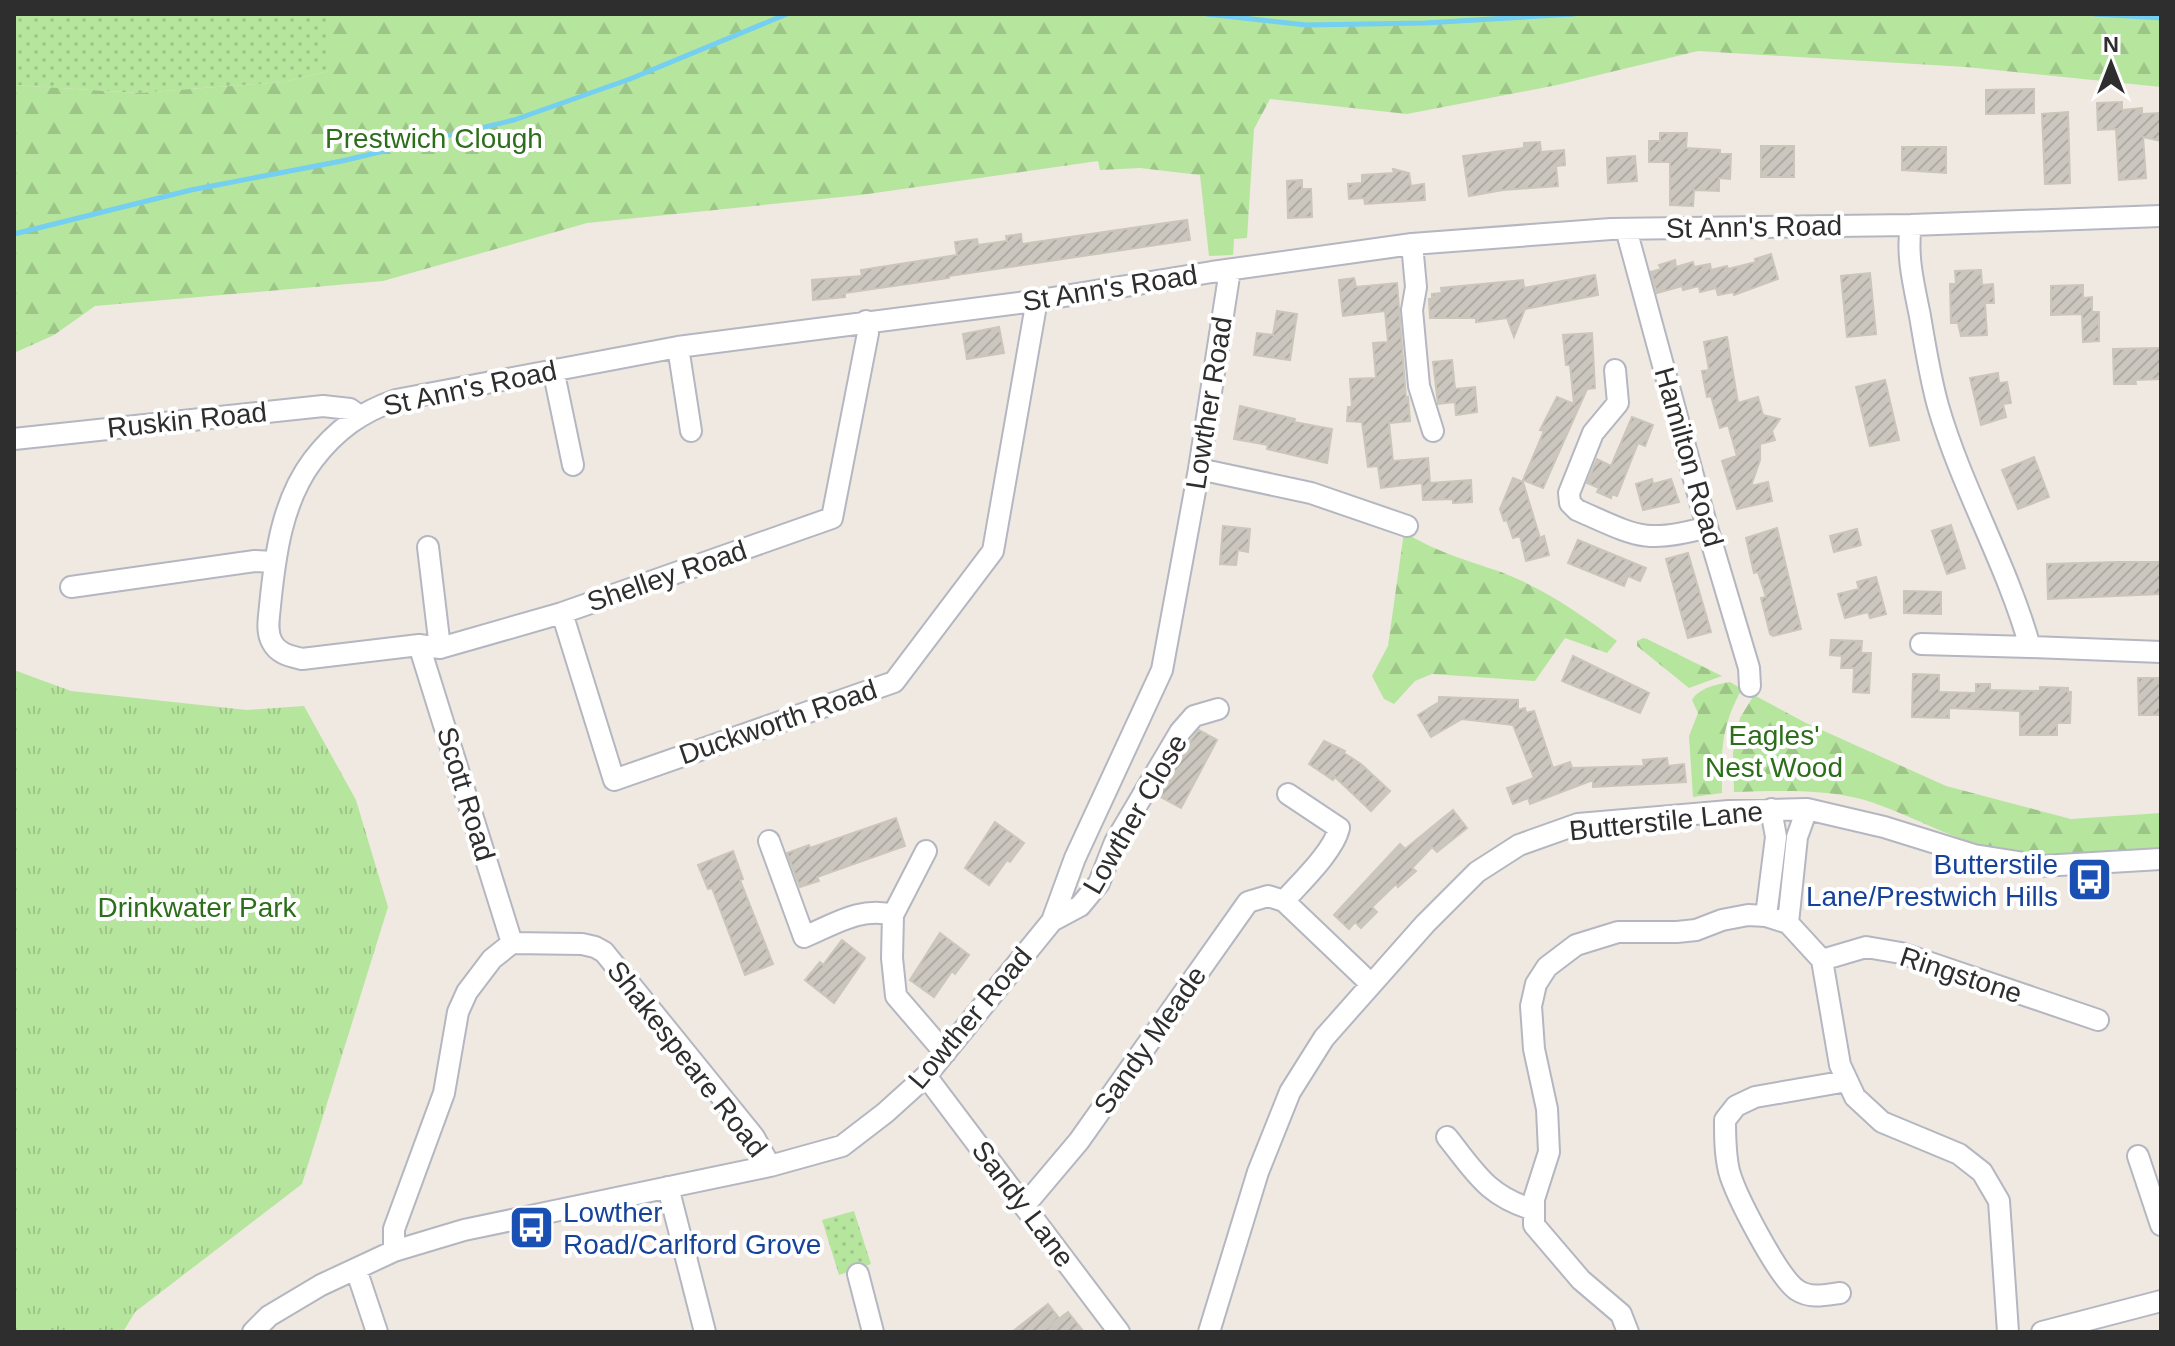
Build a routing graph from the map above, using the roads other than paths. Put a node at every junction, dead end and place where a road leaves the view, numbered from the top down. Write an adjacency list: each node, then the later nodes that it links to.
1 (2161, 216): 2 (street, St Ann's Road)
2 (1911, 225): 3 (street, St Ann's Road); 25 (street)
3 (1626, 229): 4 (street, St Ann's Road); 18 (street, Hamilton Road)
4 (1412, 244): 5 (street, St Ann's Road); 13 (street)
5 (1230, 270): 6 (street, St Ann's Road); 16 (street, Lowther Road)
6 (1034, 301): 7 (street, St Ann's Road); 22 (street, Duckworth Road)
7 (866, 321): 8 (street, St Ann's Road); 22 (street, Shelley Road)
8 (678, 347): 9 (street, St Ann's Road); 12 (street)
9 (553, 369): 11 (street, St Ann's Road); 15 (street)
10 (1615, 370): 18 (street)
11 (358, 415): 14 (street, Ruskin Road); 20 (street, St Ann's Road)
12 (691, 431)
13 (1433, 431)
14 (14, 439)
15 (573, 465)
16 (1199, 469): 17 (street); 40 (street, Lowther Road)
17 (1407, 526)
18 (1707, 527): 29 (street, Hamilton Road)
19 (428, 547): 26 (street)
20 (274, 562): 21 (street); 28 (street, St Ann's Road)
21 (71, 587)
22 (562, 613): 26 (street, Shelley Road)
23 (1921, 644): 25 (street)
24 (419, 645): 26 (street, Shelley Road); 28 (street, Shelley Road); 42 (street, Scott Road)
25 (2030, 647): 27 (street)
26 (440, 648)
27 (2161, 652)
28 (302, 659)
29 (1750, 686)
30 (1218, 709): 40 (street, Lowther Close)
31 (1288, 794): 37 (street)
32 (1771, 809): 33 (street, Butterstile Lane); 39 (street); 44 (street, Butterstile Lane)
33 (1807, 809): 36 (street, Butterstile Lane); 41 (street)
34 (769, 841): 38 (street)
35 (926, 851): 38 (street)
36 (2161, 859)
37 (1284, 901): 44 (street); 53 (street, Sandy Meade)
38 (893, 915): 46 (street)
39 (1766, 916): 41 (street); 54 (street)
40 (1052, 921): 46 (street, Lowther Road)
41 (1788, 923): 43 (street)
42 (512, 943): 51 (street, Shakespeare Road); 56 (street)
43 (1822, 960): 45 (street, Ringstone); 48 (street)
44 (1371, 984): 66 (street, Butterstile Lane)
45 (2098, 1020)
46 (945, 1053): 47 (street, Lowther Road)
47 (926, 1076): 51 (street, Lowther Road); 53 (street, Sandy Lane)
48 (1847, 1081): 58 (street); 68 (street)
49 (1447, 1137): 54 (street)
50 (2138, 1156): 55 (street)
51 (770, 1166): 52 (street, Lowther Road)
52 (668, 1187): 56 (street, Lowther Road); 64 (street)
53 (1025, 1205): 65 (street, Sandy Lane)
54 (1534, 1210): 67 (street)
55 (2161, 1225)
56 (394, 1251): 57 (street, Lowther Road)
57 (356, 1269): 62 (street, Lowther Road); 63 (street)
58 (1837, 1272)
59 (858, 1274): 61 (street)
60 (2161, 1301): 69 (street)
61 (872, 1326)
62 (253, 1332)
63 (377, 1332)
64 (705, 1332)
65 (1119, 1332)
66 (1209, 1332)
67 (1628, 1332)
68 (2008, 1332)
69 (2042, 1332)

